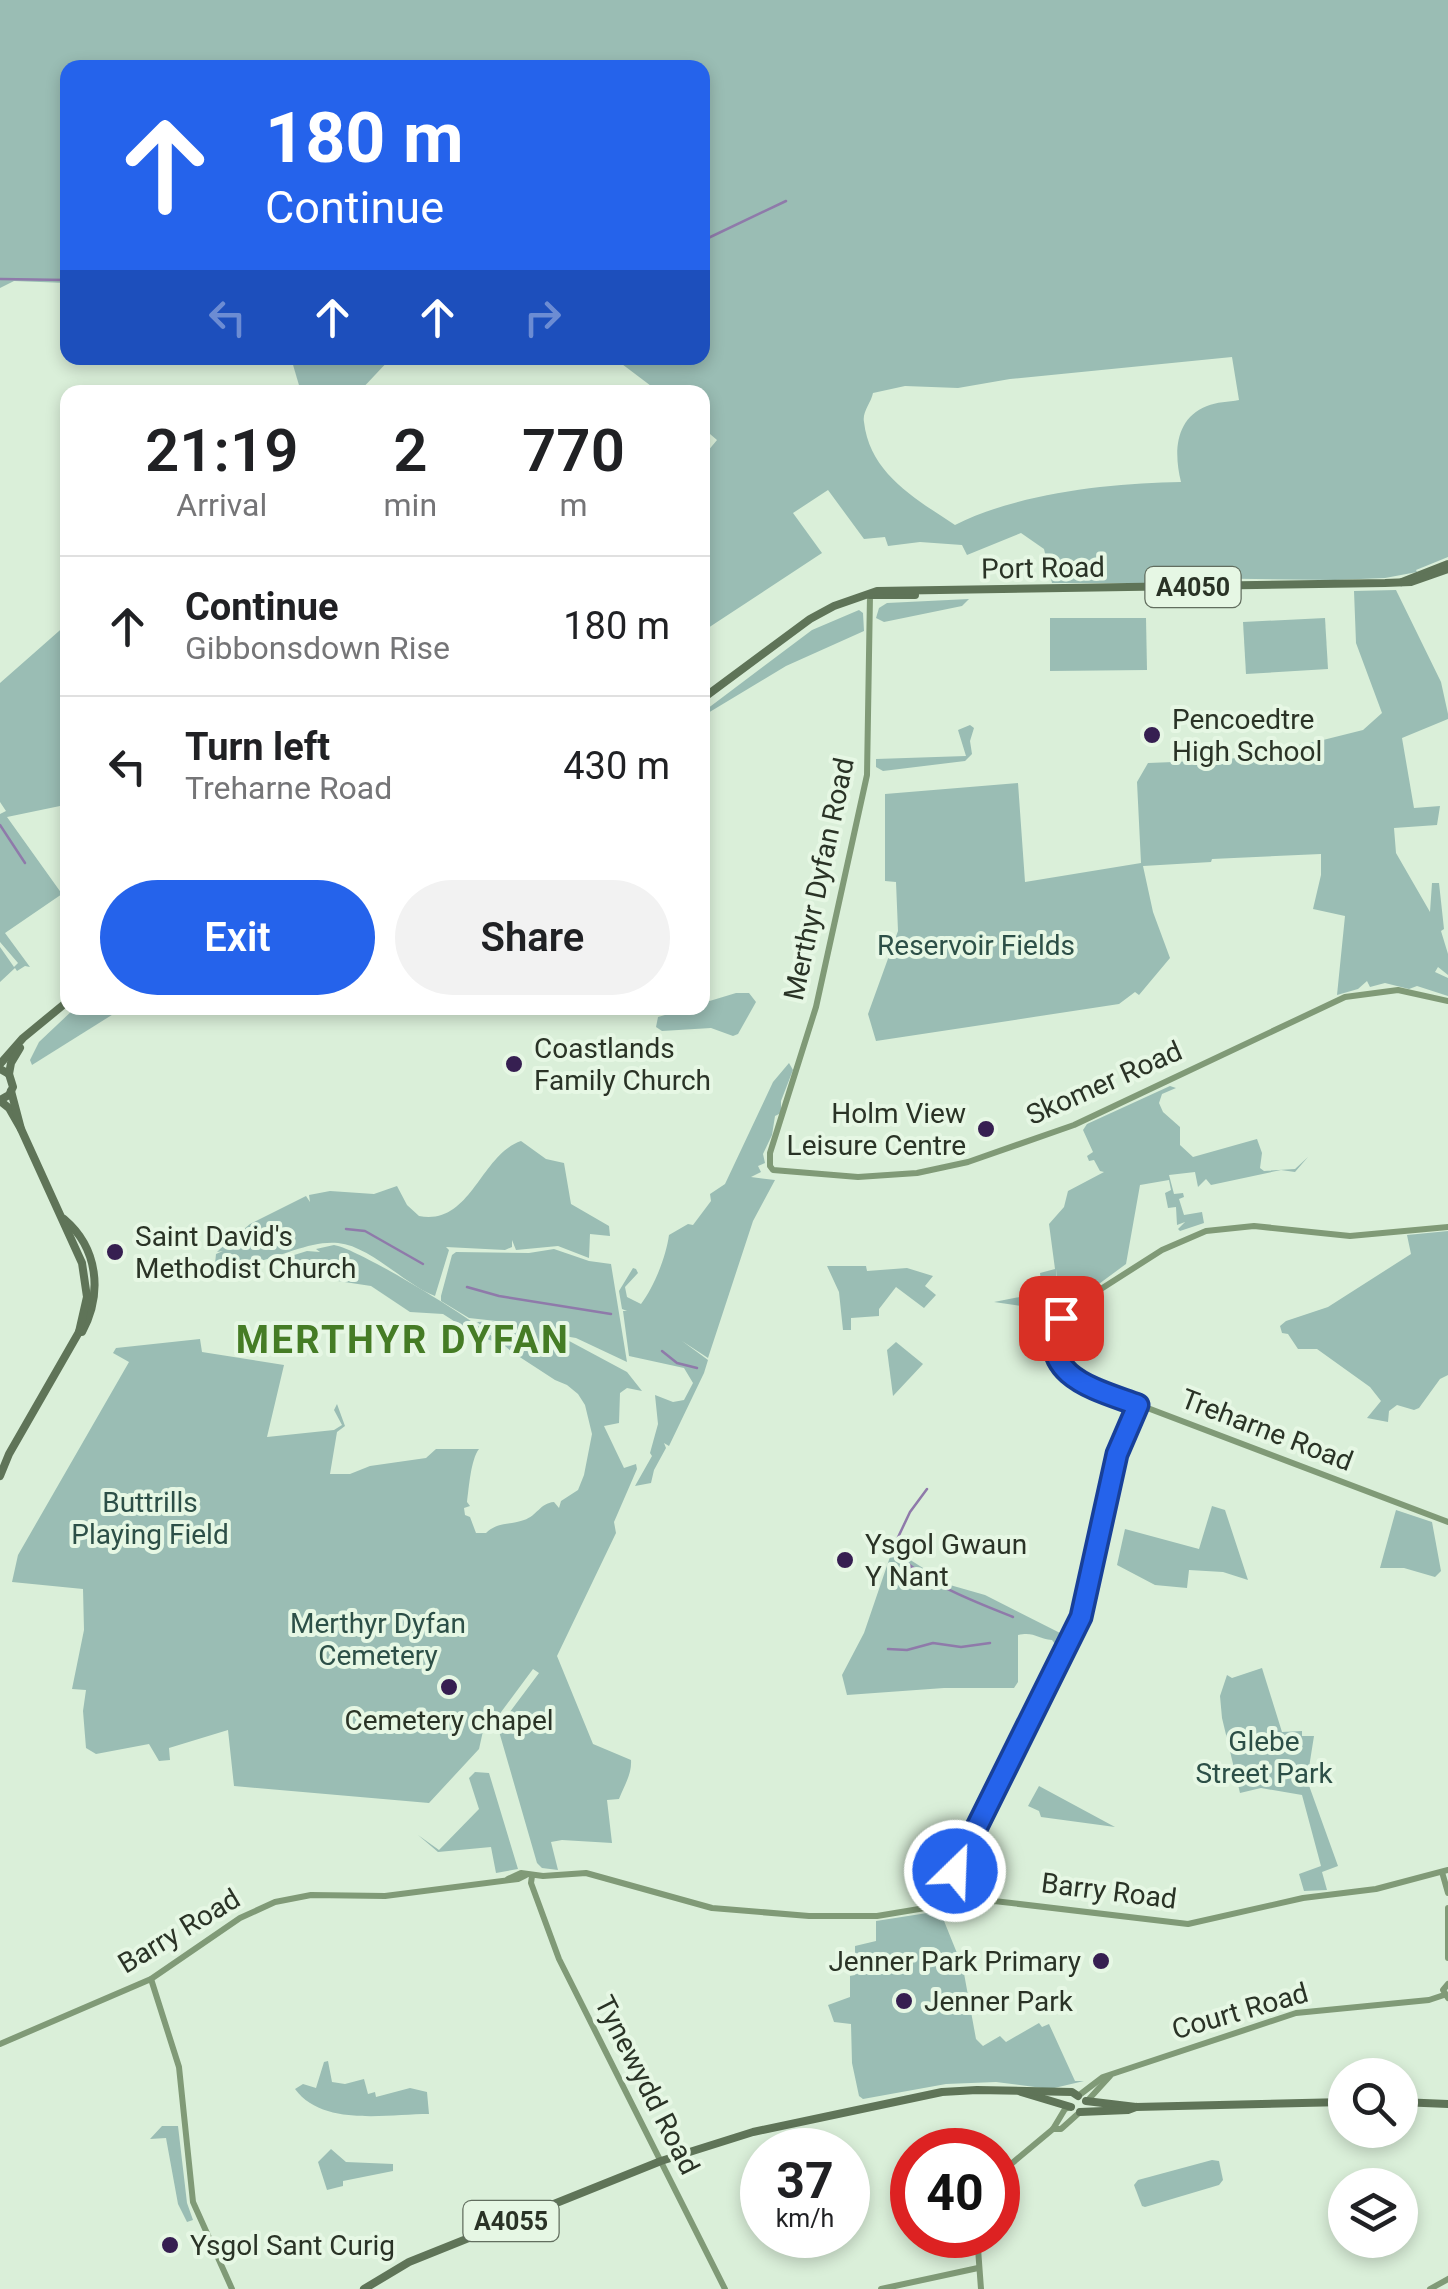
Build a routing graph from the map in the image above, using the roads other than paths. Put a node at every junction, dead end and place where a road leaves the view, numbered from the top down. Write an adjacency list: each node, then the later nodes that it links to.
1 (1448, 566): 2 (main road, Port Road / A4050)
2 (870, 595): 3 (main road, A4050); 12 (street, Merthyr Dyfan Road)
3 (710, 693)
4 (1448, 1000): 12 (street, Skomer Road)
5 (60, 1007): 6 (main road)
6 (28, 1037): 7 (main road); 8 (main road)
7 (0, 1066): 8 (main road)
8 (10, 1074): 9 (main road)
9 (12, 1091): 10 (main road); 11 (main road)
10 (0, 1101): 11 (main road)
11 (21, 1129): 15 (main road)
12 (770, 1166)
13 (1448, 1227): 14 (street, Treharne Road)
14 (1138, 1405): 18 (street, Treharne Road); 22 (street)
15 (9, 1454): 16 (main road); 17 (main road)
16 (0, 1464)
17 (0, 1476)
18 (1448, 1522)
19 (1445, 1871): 21 (street); 22 (street, Barry Road)
20 (530, 1877): 22 (street, Barry Road); 25 (street, Barry Road); 39 (street, Tynewydd Road)
21 (1448, 1892)
22 (961, 1902)
23 (1448, 1908): 24 (street)
24 (1448, 1958)
25 (151, 1978): 28 (street, Barry Road); 43 (street)
26 (1448, 1984): 27 (street)
27 (1446, 1996): 30 (street, Court Road)
28 (0, 2044)
29 (1021, 2092): 30 (main road, A4055); 34 (main road, A4055); 39 (main road, A4055)
30 (1082, 2098): 34 (main road, Court Road); 35 (main road, A4055); 36 (main road)
31 (1328, 2102): 35 (main road, A4055)
32 (1418, 2103): 33 (main road)
33 (1448, 2104)
34 (1071, 2107): 36 (main road); 37 (street, Court Road)
35 (1136, 2107): 36 (main road, A4055)
36 (1080, 2112): 37 (street, Court Road)
37 (1054, 2128): 38 (street, Court Road)
38 (1020, 2157)
39 (661, 2161): 44 (main road, A4055); 45 (street, Tynewydd Road)
40 (978, 2258): 41 (street)
41 (978, 2268): 46 (street); 47 (street)
42 (1448, 2279): 48 (street)
43 (232, 2289)
44 (364, 2289)
45 (726, 2289)
46 (881, 2289)
47 (981, 2289)
48 (1430, 2289)

